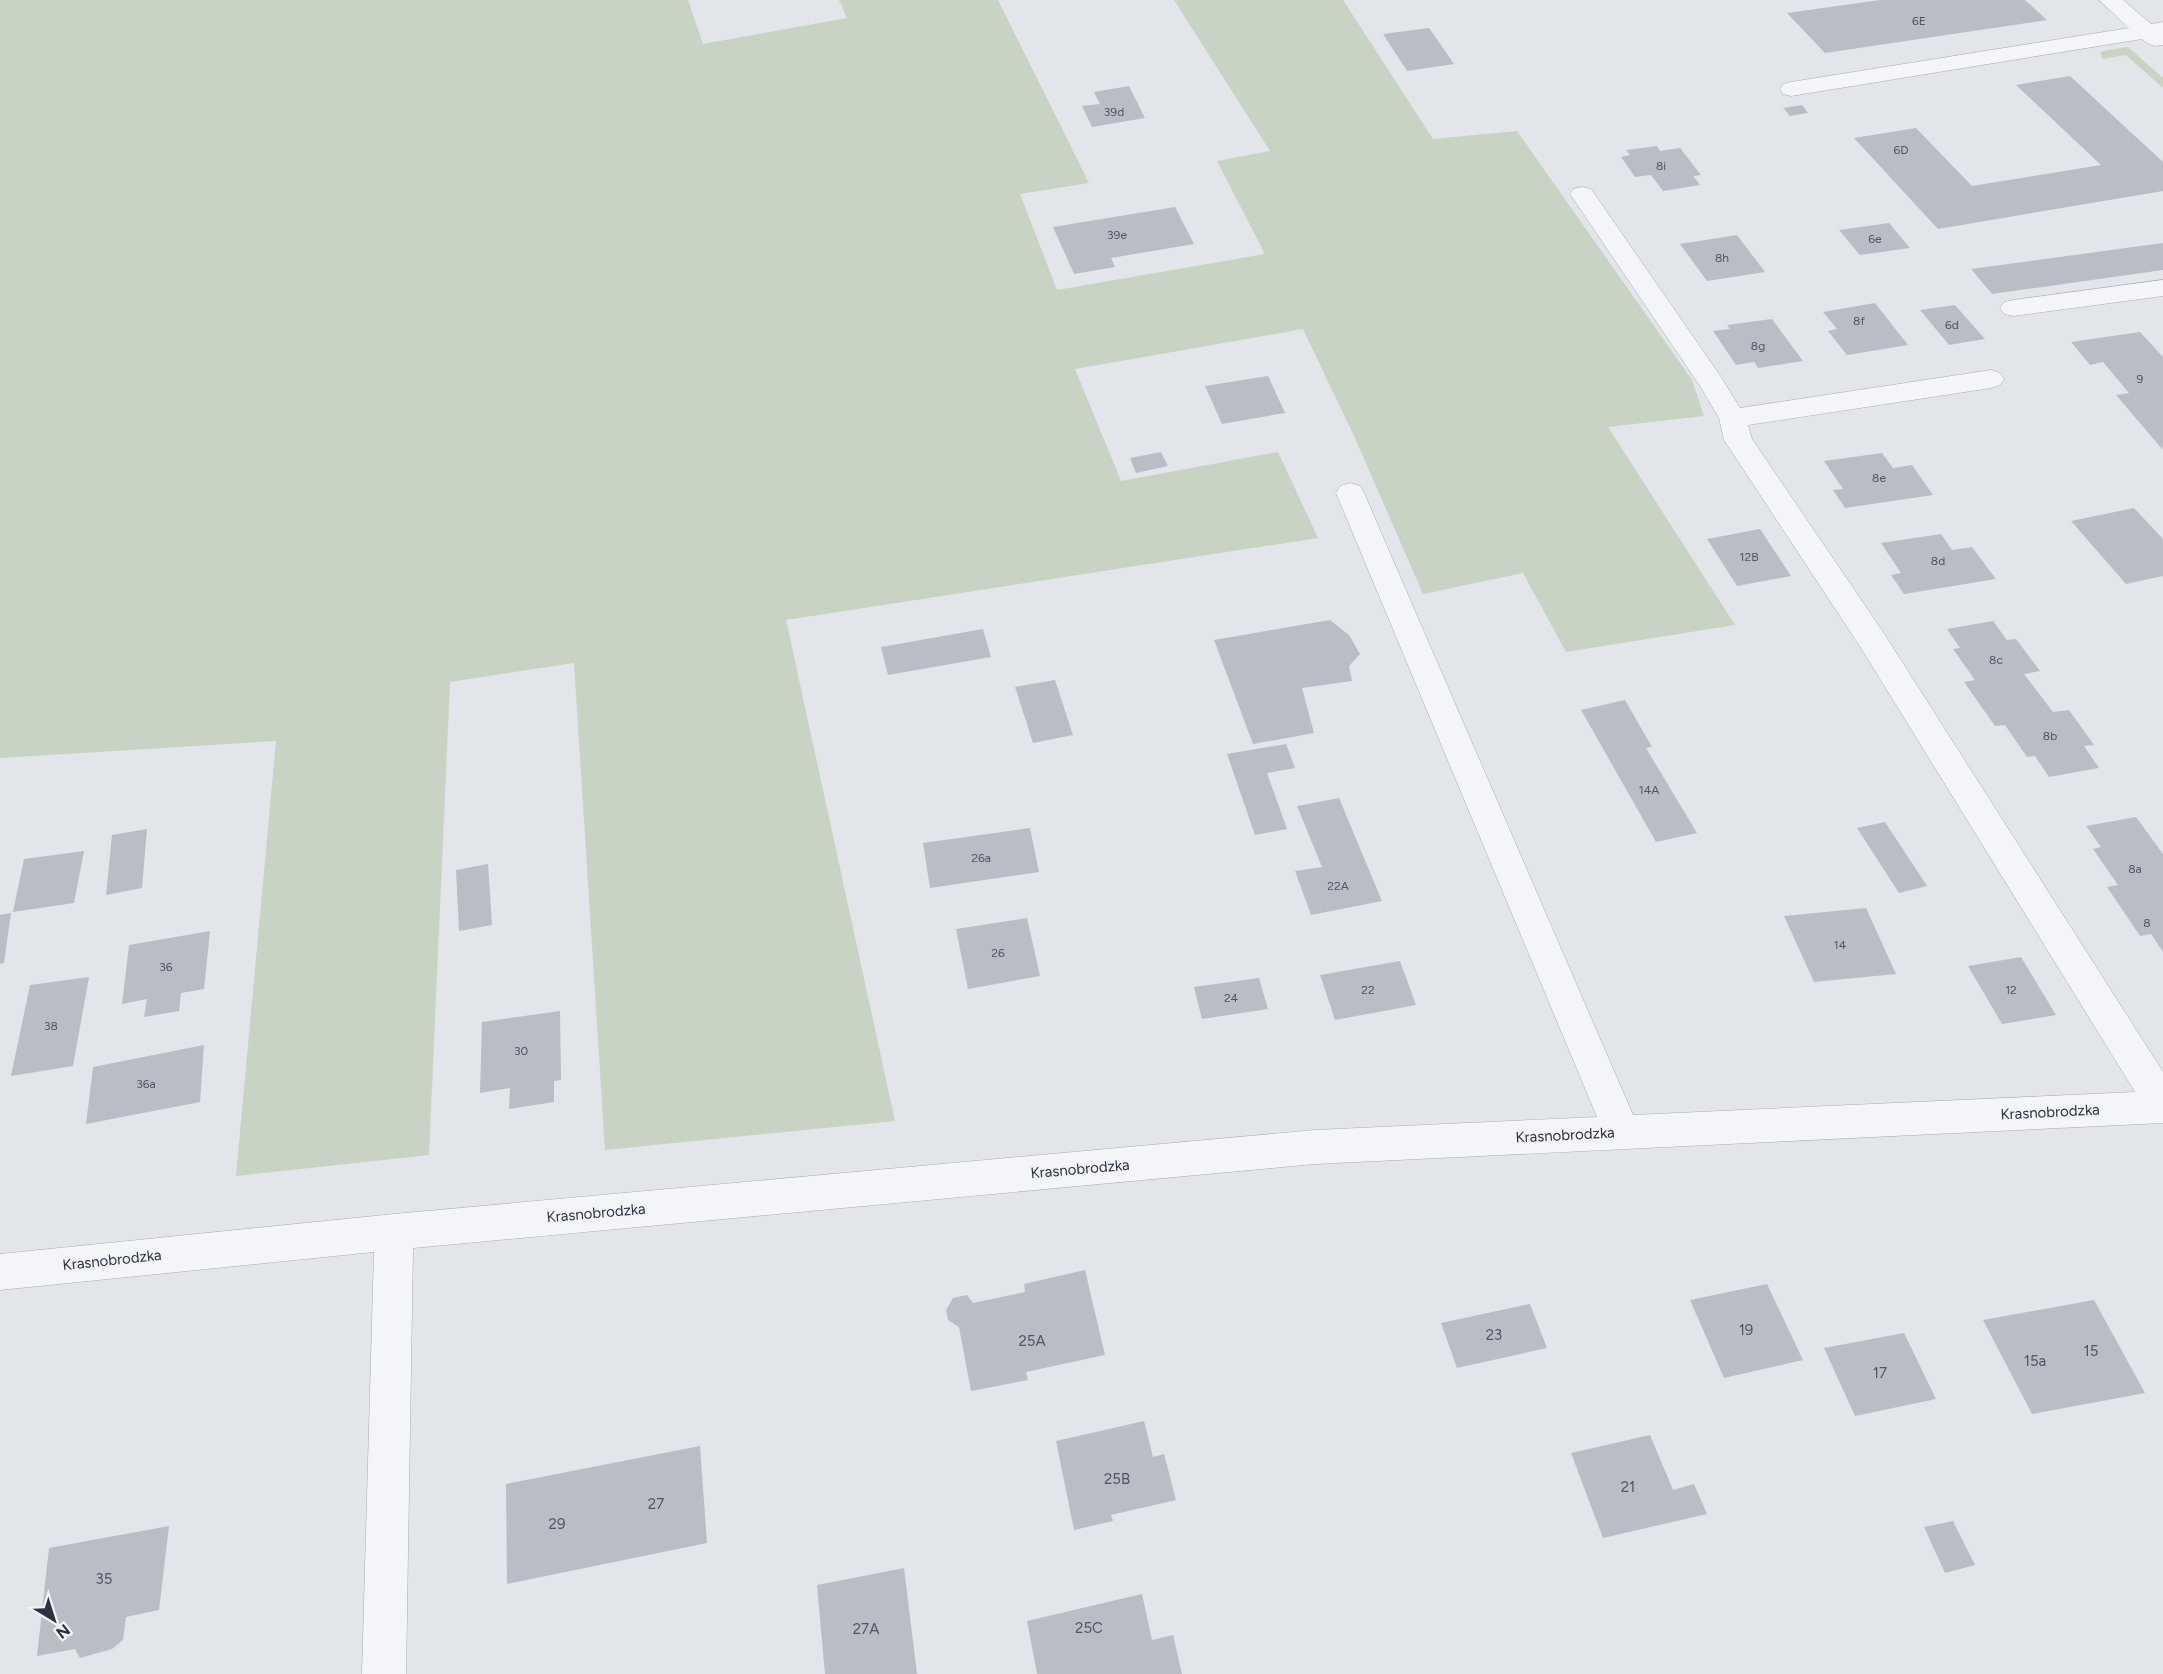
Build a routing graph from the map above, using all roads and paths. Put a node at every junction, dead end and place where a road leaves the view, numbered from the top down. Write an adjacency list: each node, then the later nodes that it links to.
1 (2110, 0): 2 (street)
2 (2157, 35): 3 (street)
3 (1791, 89)
4 (1582, 194): 8 (street)
5 (2163, 288): 6 (street)
6 (2013, 308)
7 (1991, 380): 8 (street)
8 (1733, 418): 10 (street)
9 (1350, 493): 12 (street)
10 (2163, 1102)
11 (2163, 1107): 12 (street, Krasnobrodzka)
12 (1622, 1132): 13 (street, Krasnobrodzka)
13 (394, 1232): 14 (street, Krasnobrodzka); 15 (street)
14 (0, 1272)
15 (384, 1674)

